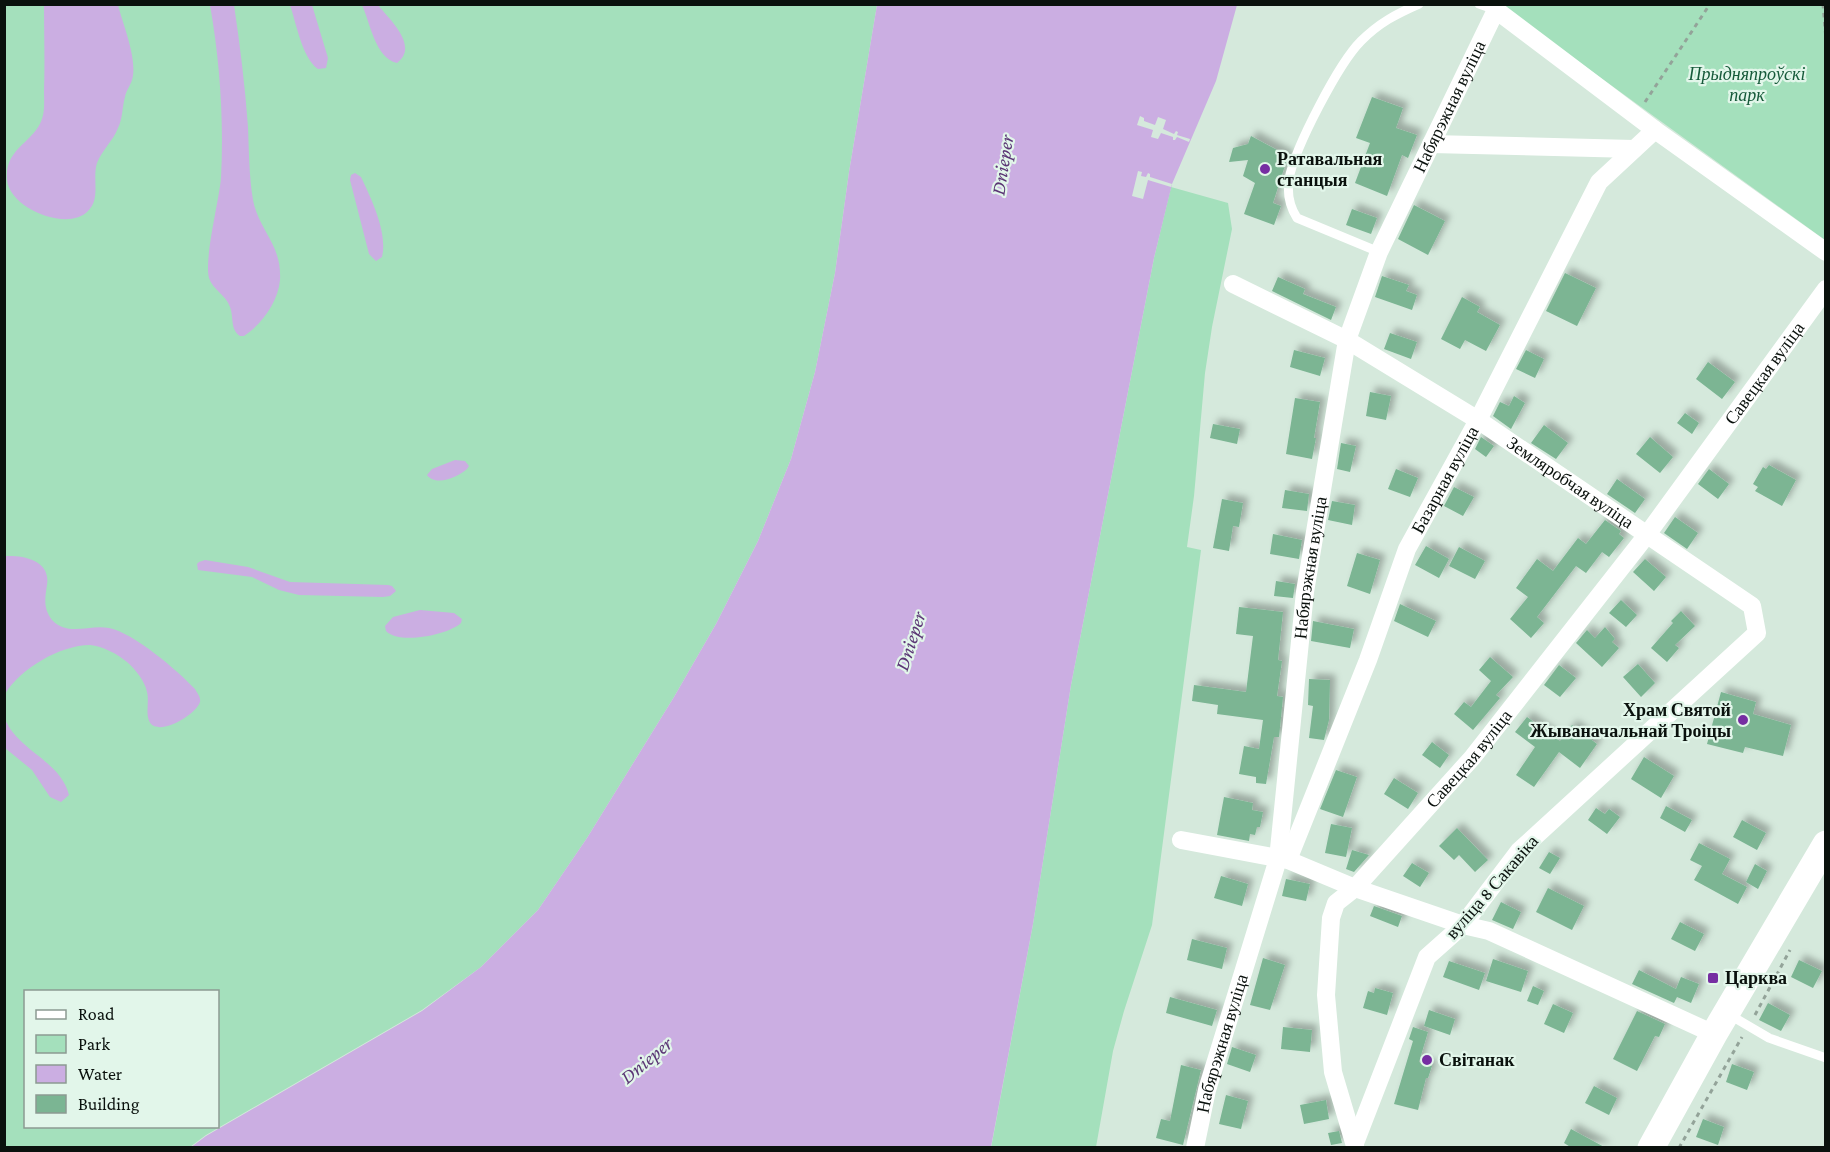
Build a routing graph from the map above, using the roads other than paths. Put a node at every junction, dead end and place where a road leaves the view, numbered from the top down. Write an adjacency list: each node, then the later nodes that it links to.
1 (1419, 4): 6 (lane)
2 (1487, 7): 3 (street); 4 (street, Набярэжная вуліца)
3 (1655, 130): 5 (street, Базарная вуліца); 7 (street)
4 (1431, 144): 5 (street); 6 (street, Набярэжная вуліца)
5 (1634, 149): 11 (street, Базарная вуліца)
6 (1379, 252): 10 (street, Набярэжная вуліца)
7 (1826, 252)
8 (1233, 284): 10 (street, Земляробчая вуліца)
9 (1826, 289): 12 (street, Савецкая вуліца)
10 (1347, 339): 11 (street, Земляробчая вуліца); 16 (street, Набярэжная вуліца)
11 (1478, 420): 12 (street, Земляробчая вуліца); 16 (street, Базарная вуліца)
12 (1646, 536): 13 (street, Земляробчая вуліца); 17 (street, Савецкая вуліца)
13 (1757, 633): 18 (street, вуліца 8 Сакавіка)
14 (1181, 840): 16 (street)
15 (1826, 844): 19 (main road)
16 (1283, 860): 17 (street); 22 (street, Набярэжная вуліца)
17 (1355, 888): 18 (street); 21 (street, Савецкая вуліца)
18 (1463, 924): 19 (street); 21 (street, вуліца 8 Сакавіка)
19 (1720, 1024): 20 (lane); 23 (main road)
20 (1826, 1058)
21 (1355, 1145)
22 (1195, 1148)
23 (1651, 1148)

